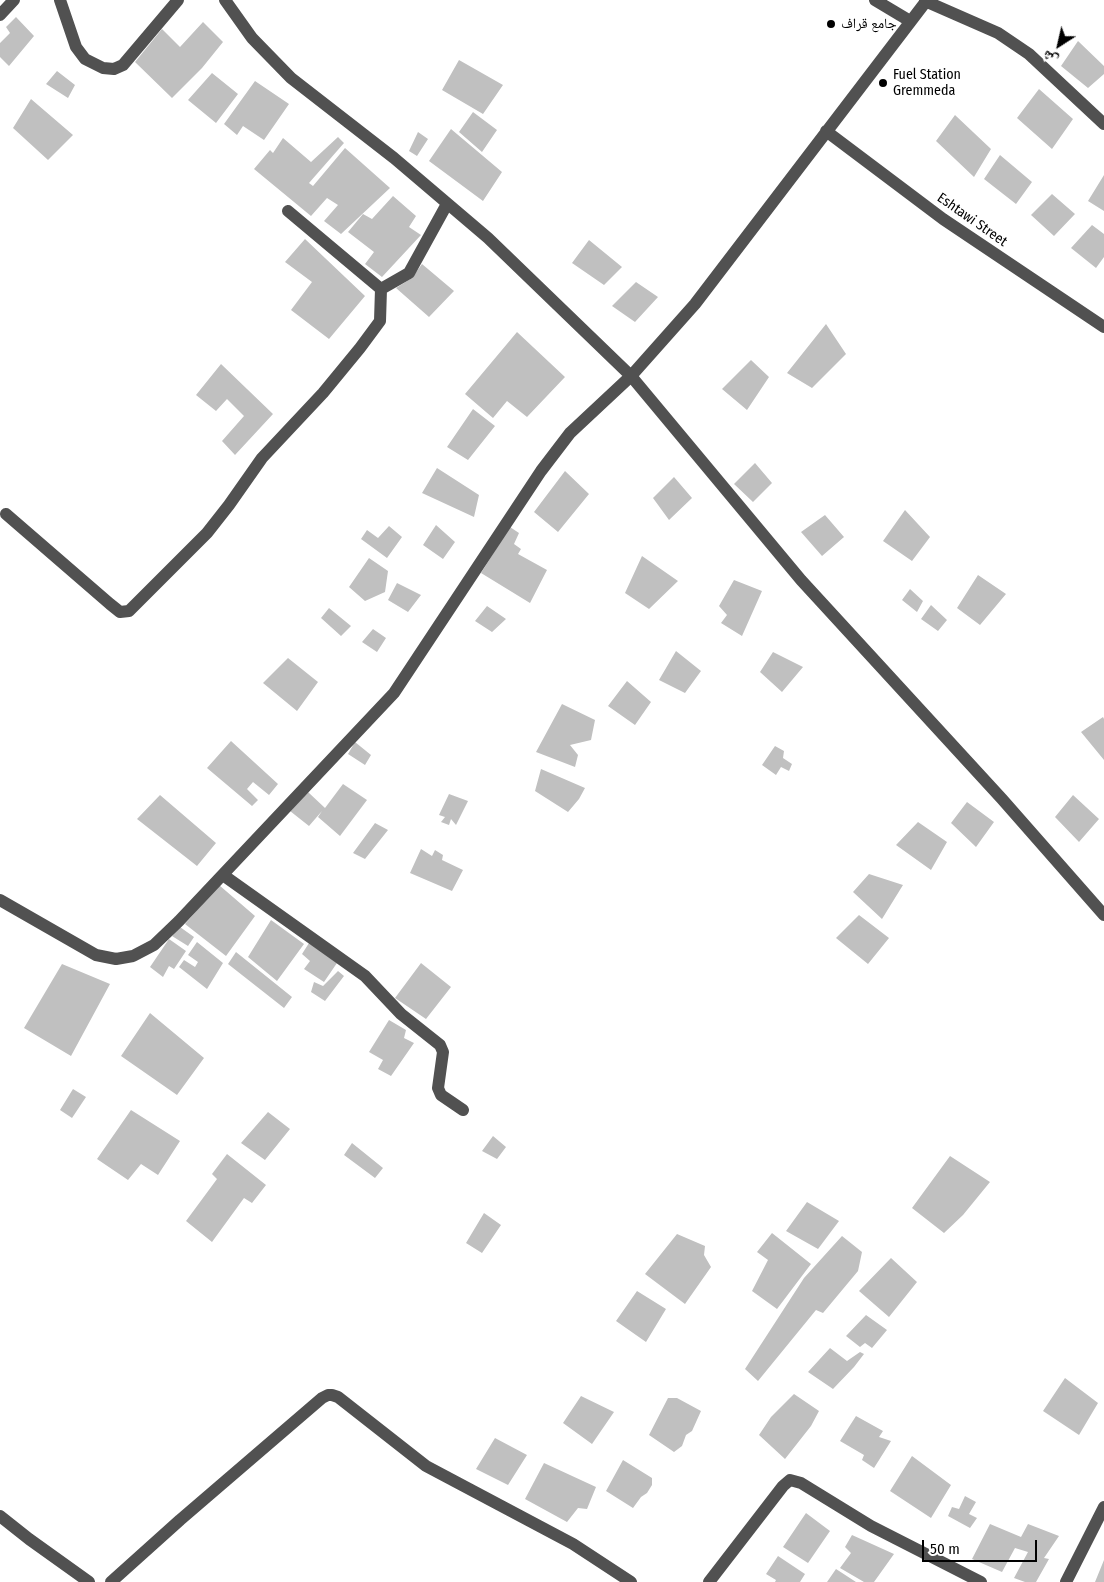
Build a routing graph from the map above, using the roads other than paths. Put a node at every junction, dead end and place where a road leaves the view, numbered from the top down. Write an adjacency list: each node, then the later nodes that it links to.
1 (14, 0): 7 (street)
2 (60, 0): 3 (street)
3 (178, 0)
4 (225, 0): 11 (street)
5 (876, 0): 8 (street)
6 (926, 1): 8 (street); 9 (street)
7 (0, 15)
8 (910, 21): 10 (street)
9 (1104, 124)
10 (826, 131): 14 (street, Eshtawi Street); 15 (street)
11 (447, 204): 13 (street); 15 (street)
12 (288, 211): 13 (street)
13 (381, 290): 16 (street)
14 (1104, 327)
15 (631, 376): 17 (street); 19 (street)
16 (6, 514)
17 (223, 875): 18 (street); 20 (street)
18 (0, 900)
19 (1104, 915)
20 (463, 1110)
21 (1104, 1506): 28 (street)
22 (0, 1516): 23 (street)
23 (89, 1582)
24 (111, 1582): 25 (street)
25 (631, 1582)
26 (709, 1582): 27 (street)
27 (981, 1582)
28 (1066, 1582)

